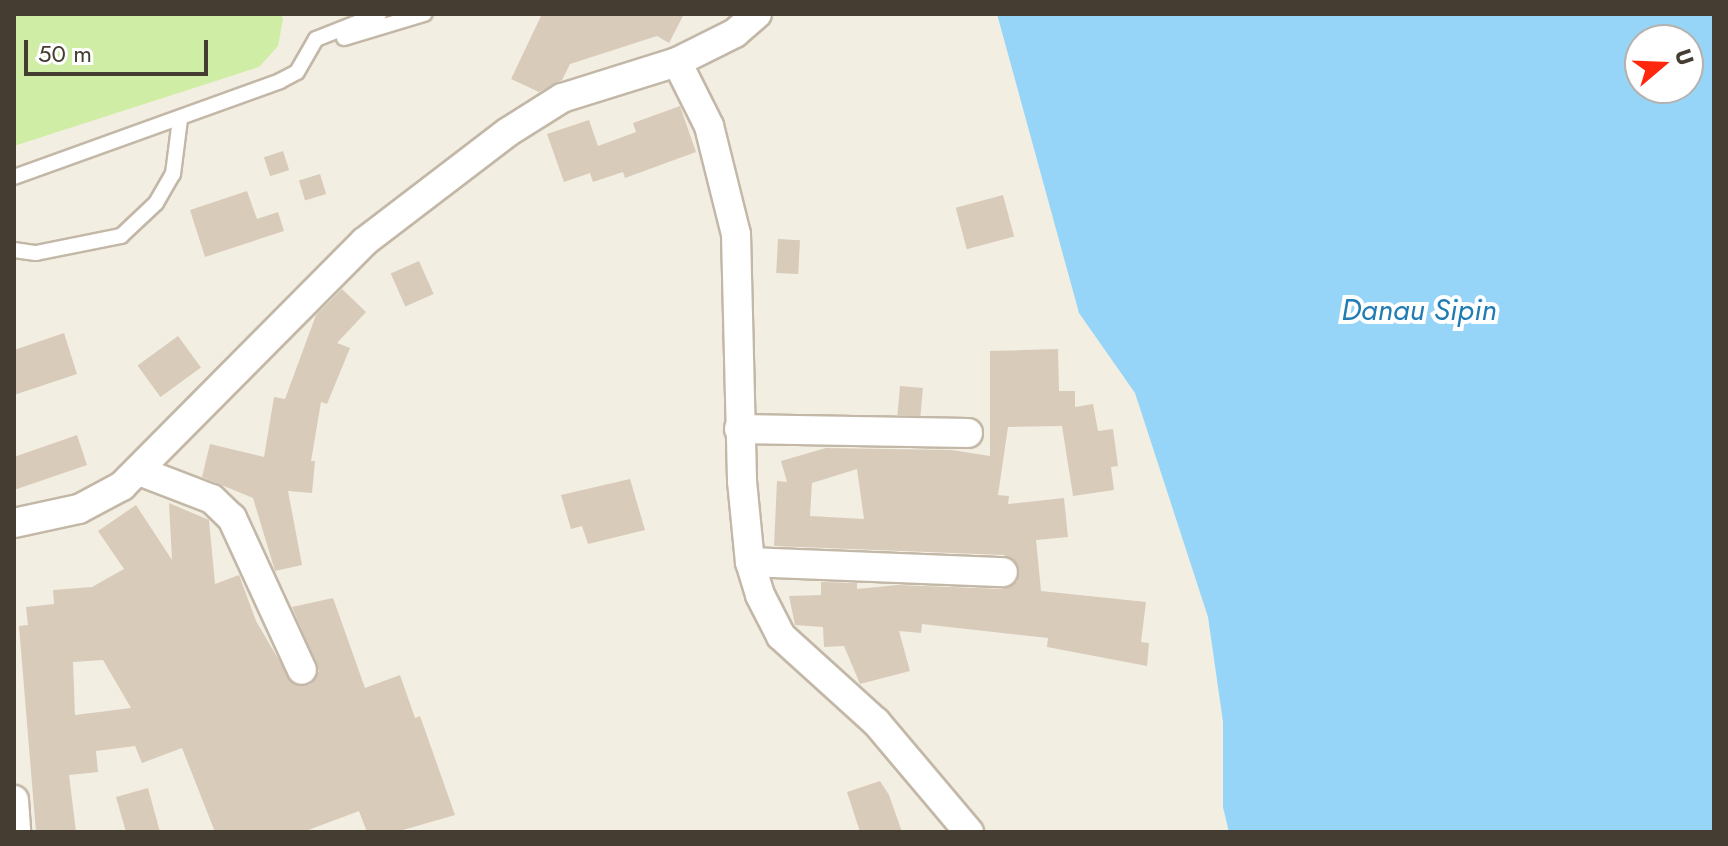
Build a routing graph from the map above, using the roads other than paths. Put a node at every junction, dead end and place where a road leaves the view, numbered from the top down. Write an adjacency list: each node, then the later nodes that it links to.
1 (379, 14): 6 (lane)
2 (424, 14): 4 (lane)
3 (757, 14): 5 (street)
4 (344, 38)
5 (677, 62): 9 (street); 11 (street)
6 (180, 119): 7 (lane); 8 (lane)
7 (14, 177)
8 (14, 250)
9 (739, 429): 10 (street); 13 (street)
10 (968, 433)
11 (139, 471): 12 (street); 15 (street)
12 (14, 523)
13 (750, 562): 14 (street); 18 (street)
14 (1003, 572)
15 (302, 670)
16 (14, 800): 17 (street)
17 (16, 832)
18 (969, 832)

